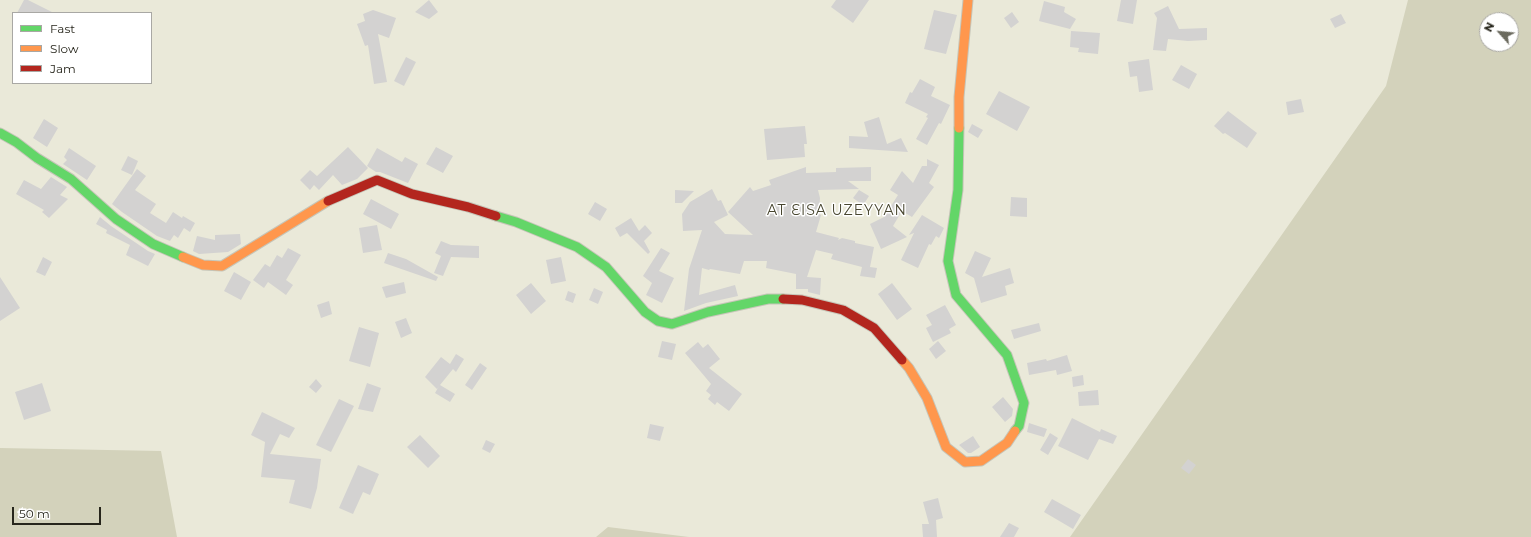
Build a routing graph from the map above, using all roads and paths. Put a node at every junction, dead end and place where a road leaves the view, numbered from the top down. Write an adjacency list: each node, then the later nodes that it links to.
1 (968, 0): 2 (street)
2 (0, 134)

